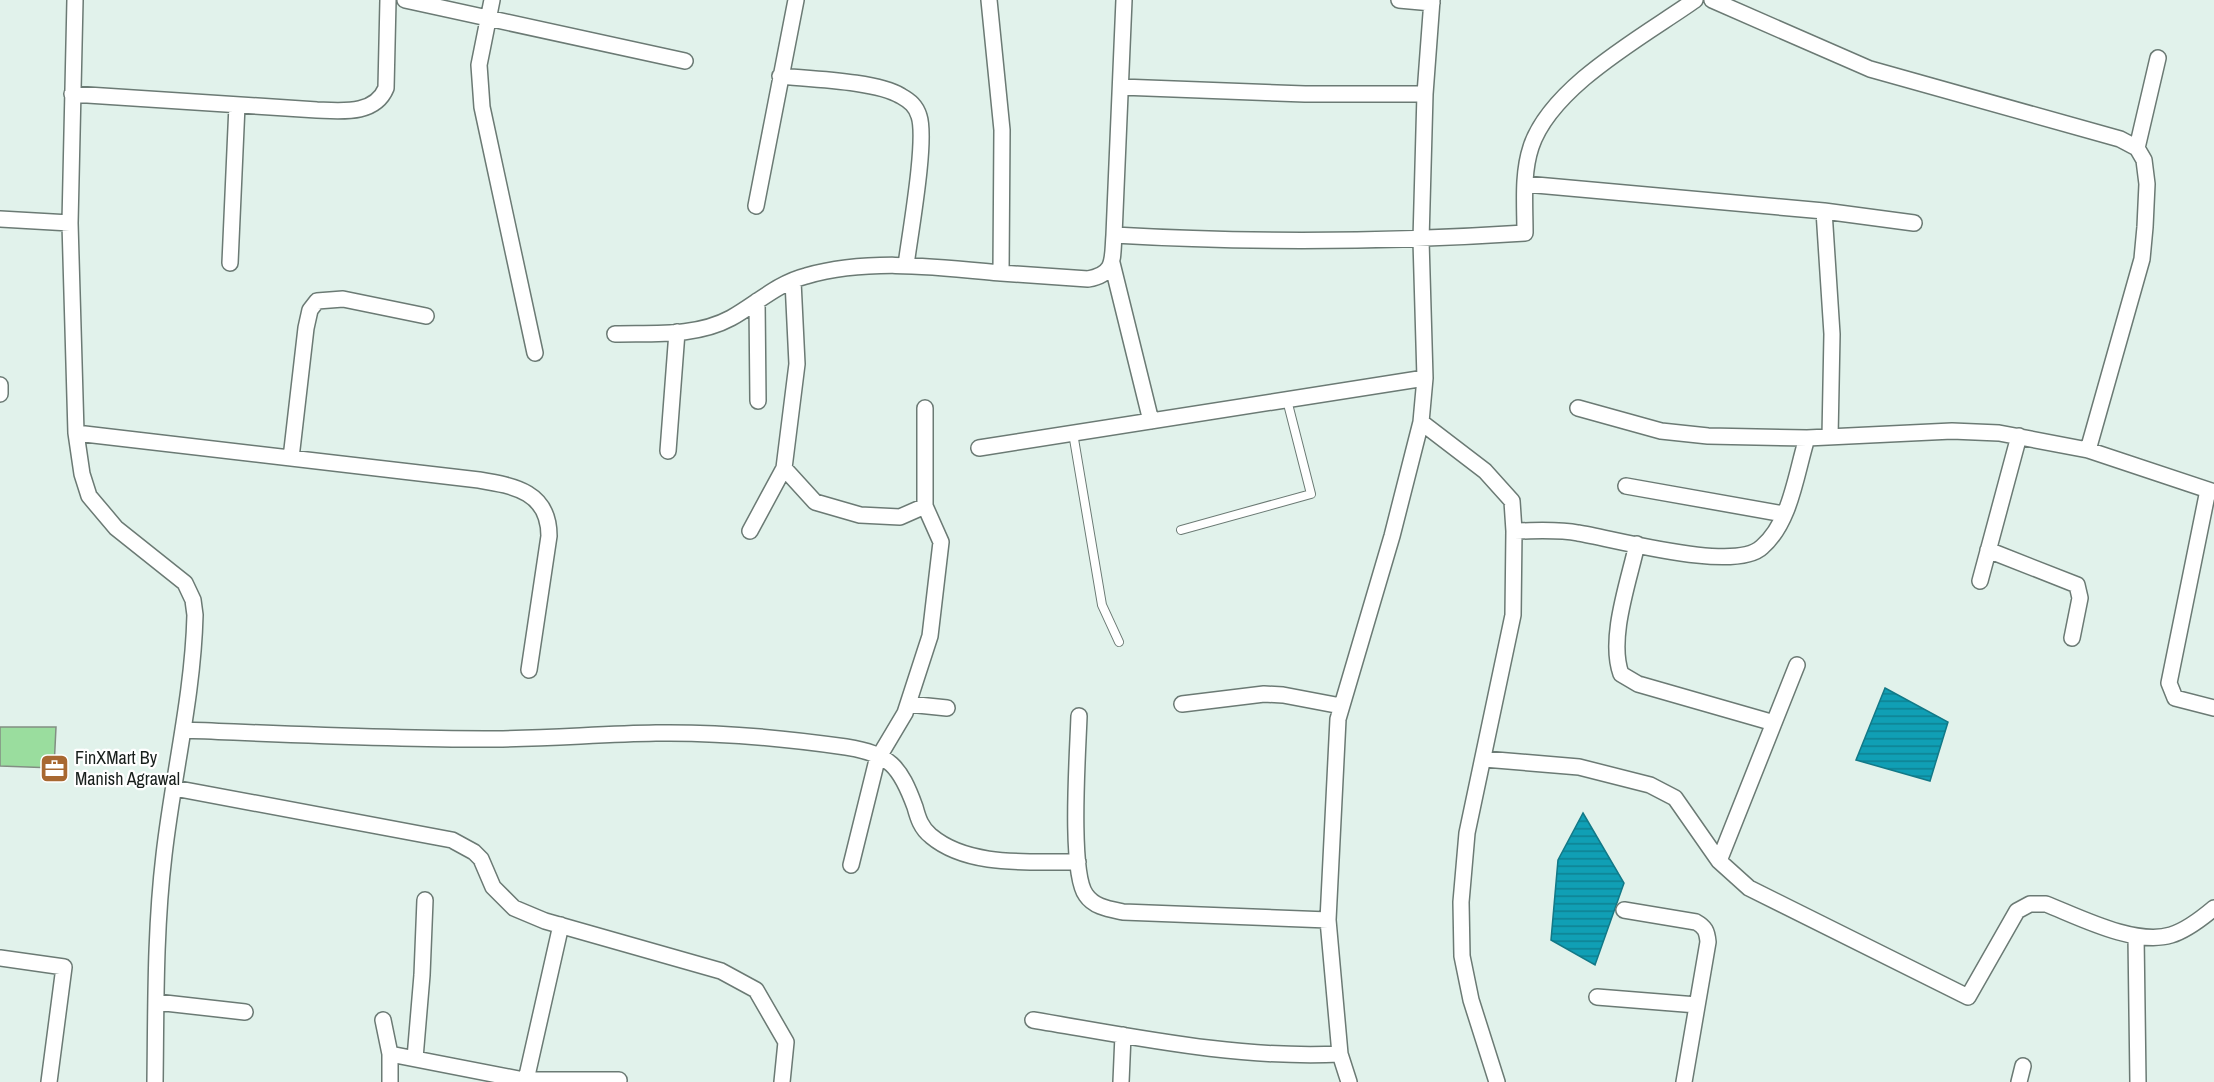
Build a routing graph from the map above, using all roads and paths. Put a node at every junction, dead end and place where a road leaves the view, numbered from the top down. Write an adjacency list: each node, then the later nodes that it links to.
1 (75, 0): 17 (street)
2 (388, 0): 19 (street)
3 (405, 0): 12 (street)
4 (492, 0): 12 (street)
5 (796, 0): 15 (street)
6 (989, 0): 32 (street)
7 (1124, 0): 16 (street)
8 (1399, 0): 11 (street)
9 (1695, 0): 21 (street)
10 (1712, 0): 20 (street)
11 (1432, 2): 18 (street)
12 (488, 16): 14 (street); 38 (street)
13 (2157, 58): 20 (street)
14 (685, 61)
15 (780, 76): 22 (street); 31 (street)
16 (1121, 87): 18 (street); 27 (street)
17 (72, 94): 19 (street); 25 (street)
18 (1425, 94): 28 (street)
19 (237, 105): 29 (street)
20 (2137, 148): 54 (street)
21 (1525, 184): 23 (street); 28 (street)
22 (756, 206)
23 (1824, 211): 26 (street); 51 (street)
24 (0, 219): 25 (street)
25 (70, 223): 48 (street)
26 (1914, 223)
27 (1114, 235): 28 (street); 30 (street)
28 (1421, 240): 39 (street)
29 (230, 263)
30 (1112, 263): 32 (street); 46 (street)
31 (906, 266): 32 (street); 33 (street)
32 (1001, 273)
33 (793, 281): 34 (street); 57 (street)
34 (757, 301): 36 (street); 43 (street)
35 (426, 316): 56 (street)
36 (677, 332): 37 (street); 55 (street)
37 (615, 334)
38 (535, 353)
39 (1425, 378): 42 (street); 47 (street)
40 (0, 385): 41 (street)
41 (0, 394)
42 (1287, 400): 46 (street); 63 (lane)
43 (758, 401)
44 (926, 408): 60 (street)
45 (1578, 408): 52 (street)
46 (1151, 421): 49 (street)
47 (1421, 422): 64 (street); 74 (street)
48 (75, 433): 56 (street); 79 (street)
49 (1073, 433): 53 (street); 69 (lane)
50 (2019, 436): 51 (street); 54 (street); 66 (street)
51 (1830, 437): 52 (street)
52 (1807, 438): 61 (street)
53 (979, 448)
54 (2088, 450): 59 (street)
55 (668, 451)
56 (291, 458): 71 (street)
57 (784, 468): 60 (street); 62 (street)
58 (1626, 486): 61 (street)
59 (2211, 491): 76 (street)
60 (925, 506): 72 (street)
61 (1784, 514): 65 (street)
62 (750, 531)
63 (1180, 531)
64 (1514, 531): 65 (street); 81 (street)
65 (1637, 543): 78 (street)
66 (1988, 550): 67 (street); 68 (street)
67 (1980, 581)
68 (2072, 638)
69 (1119, 642)
70 (1797, 665): 78 (street)
71 (529, 670)
72 (908, 704): 75 (street); 80 (street)
73 (1182, 704): 74 (street)
74 (1341, 706): 89 (street)
75 (946, 708)
76 (2214, 708)
77 (1079, 716): 84 (street)
78 (1774, 723): 83 (street)
79 (184, 730): 80 (street); 82 (street)
80 (880, 754): 84 (street); 85 (street)
81 (1484, 759): 83 (street); 112 (street)
82 (174, 789): 90 (street); 94 (street)
83 (1719, 861): 91 (street)
84 (1078, 862): 89 (street)
85 (851, 865)
86 (424, 900): 102 (street)
87 (2214, 908): 91 (street)
88 (1624, 910): 95 (street)
89 (1328, 920): 101 (street)
90 (561, 925): 105 (street); 109 (street)
91 (2136, 936): 115 (street)
92 (0, 958): 106 (street)
93 (1597, 997): 95 (street)
94 (156, 1002): 96 (street); 107 (street)
95 (1697, 1005): 113 (street)
96 (245, 1012)
97 (383, 1020): 100 (street)
98 (1033, 1020): 99 (street)
99 (1123, 1035): 101 (street); 110 (street)
100 (390, 1054): 102 (street); 108 (street)
101 (1340, 1054): 111 (street)
102 (415, 1058): 105 (street)
103 (2023, 1066): 114 (street)
104 (619, 1080): 105 (street)
105 (530, 1081)
106 (49, 1082)
107 (155, 1082)
108 (390, 1082)
109 (782, 1082)
110 (1121, 1082)
111 (1349, 1082)
112 (1497, 1082)
113 (1684, 1082)
114 (2019, 1082)
115 (2138, 1082)

